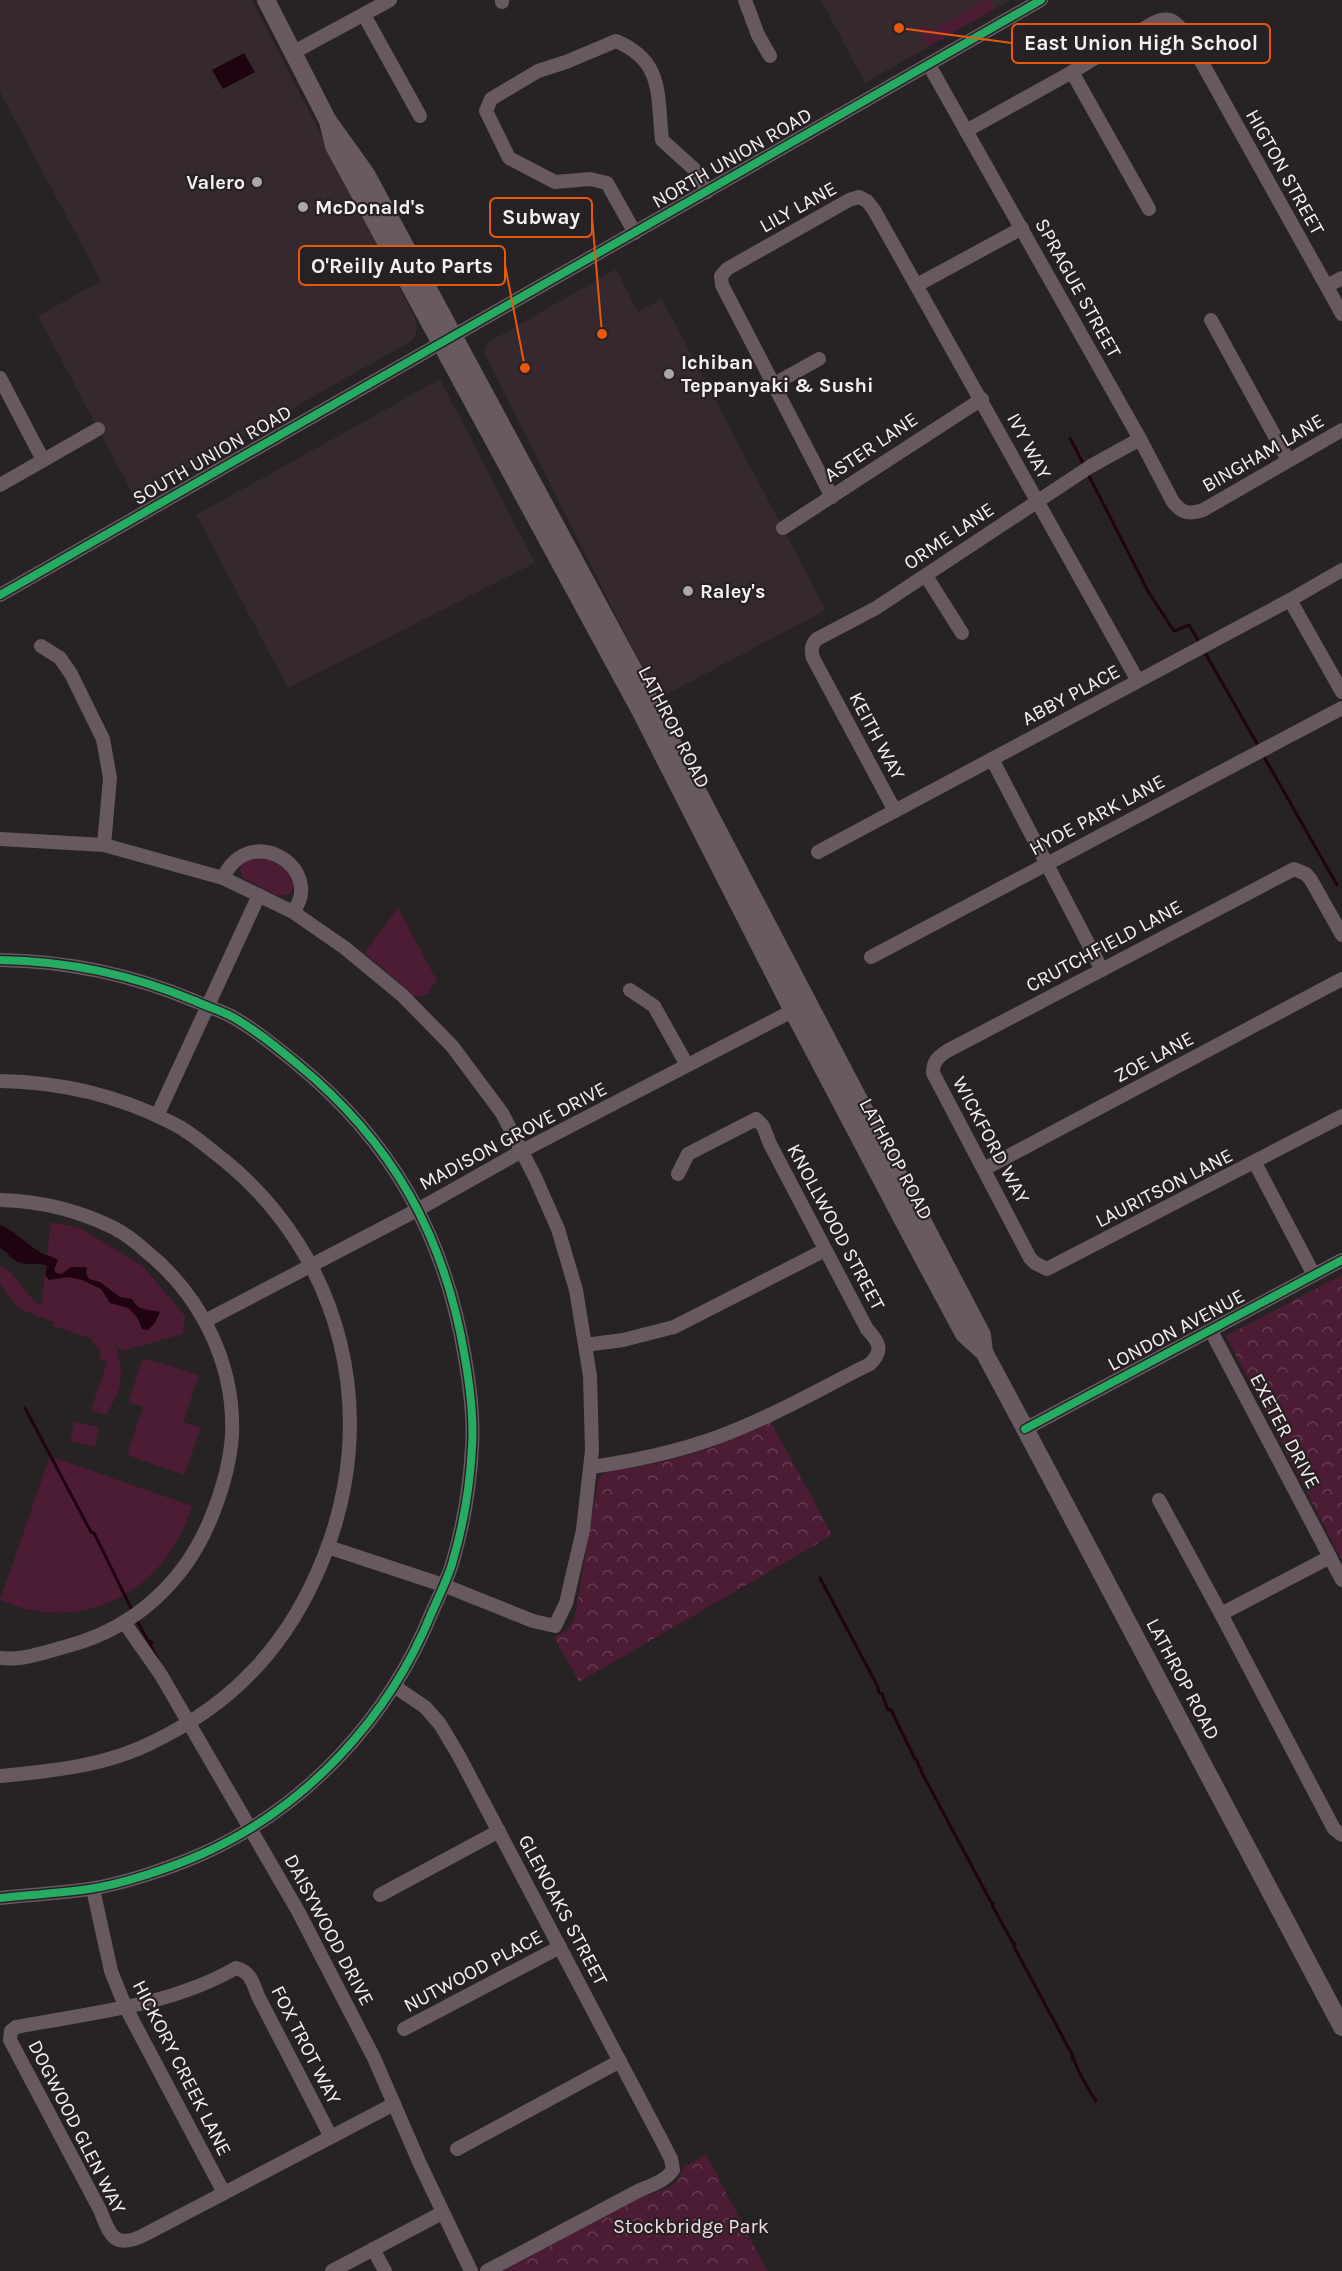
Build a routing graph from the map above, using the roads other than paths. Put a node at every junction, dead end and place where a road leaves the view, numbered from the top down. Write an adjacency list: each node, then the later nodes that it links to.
1 (266, 0): 6 (main road, LATHROP ROAD)
2 (390, 0): 5 (street)
3 (746, 0): 7 (street)
4 (1041, 0): 8 (street, NORTH UNION ROAD)
5 (364, 15): 6 (street); 10 (street)
6 (294, 52): 22 (main road, LATHROP ROAD)
7 (770, 56)
8 (929, 65): 11 (street, SPRAGUE STREET); 12 (street, NORTH UNION ROAD)
9 (1072, 72): 11 (street); 13 (street); 19 (street, HIGTON STREET)
10 (420, 116)
11 (966, 131): 14 (street, SPRAGUE STREET)
12 (707, 192): 16 (street, NORTH UNION ROAD); 16 (street)
13 (1149, 209)
14 (1022, 228): 18 (street); 29 (street, SPRAGUE STREET)
15 (885, 229): 18 (street, IVY WAY); 25 (street, LILY LANE)
16 (635, 233): 22 (street, NORTH UNION ROAD)
17 (1342, 278): 19 (street)
18 (917, 285): 26 (street, IVY WAY)
19 (1327, 286): 20 (street, HIGTON STREET)
20 (1342, 314)
21 (1211, 320): 31 (street)
22 (447, 340): 39 (street, SOUTH UNION ROAD); 63 (main road, LATHROP ROAD)
23 (819, 359): 25 (street)
24 (0, 378): 30 (street)
25 (774, 384): 33 (street)
26 (982, 399): 33 (street, ASTER LANE); 34 (street, IVY WAY)
27 (99, 429): 30 (street)
28 (1342, 430): 31 (street, BINGHAM LANE)
29 (1140, 439): 34 (street, ORME LANE); 35 (street, SPRAGUE STREET)
30 (43, 460): 32 (street)
31 (1288, 460): 35 (street, BINGHAM LANE)
32 (0, 485)
33 (832, 497): 36 (street, ASTER LANE)
34 (1037, 502): 38 (street, ORME LANE); 44 (street, IVY WAY)
35 (1203, 510)
36 (783, 528)
37 (1342, 570): 40 (street, ABBY PLACE)
38 (926, 576): 41 (street); 43 (street, ORME LANE)
39 (0, 595)
40 (1290, 600): 44 (street, ABBY PLACE); 45 (street)
41 (962, 633)
42 (41, 646): 50 (street)
43 (825, 680): 48 (street, KEITH WAY)
44 (1138, 681): 47 (street, ABBY PLACE)
45 (1342, 692)
46 (1342, 708): 52 (street, HYDE PARK LANE)
47 (992, 759): 48 (street, ABBY PLACE); 52 (street)
48 (895, 811): 51 (street, ABBY PLACE)
49 (0, 839): 50 (street)
50 (104, 845): 53 (street)
51 (818, 852)
52 (1046, 865): 57 (street, HYDE PARK LANE); 59 (street)
53 (223, 878): 54 (street); 55 (street)
54 (259, 895): 55 (street); 62 (street)
55 (293, 912): 69 (street)
56 (1342, 935): 59 (street, CRUTCHFIELD LANE)
57 (871, 957)
58 (0, 960): 62 (street)
59 (1102, 970): 65 (street, CRUTCHFIELD LANE)
60 (1342, 979): 71 (street, ZOE LANE)
61 (630, 990): 64 (street)
62 (207, 1006): 67 (street); 74 (street)
63 (801, 1007): 64 (street, MADISON GROVE DRIVE); 83 (main road, LATHROP ROAD)
64 (687, 1065): 69 (street, MADISON GROVE DRIVE)
65 (933, 1065): 71 (street, WICKFORD WAY)
66 (0, 1081): 67 (street)
67 (157, 1116): 78 (street)
68 (1342, 1116): 70 (street, LAURITSON LANE)
69 (522, 1151): 74 (street, MADISON GROVE DRIVE); 82 (street)
70 (1255, 1163): 75 (street, LAURITSON LANE); 79 (street)
71 (984, 1169): 75 (street, WICKFORD WAY)
72 (678, 1174): 76 (street, KNOLLWOOD STREET)
73 (0, 1200): 80 (street)
74 (419, 1209): 78 (street, MADISON GROVE DRIVE); 89 (street)
75 (1017, 1233)
76 (825, 1250): 82 (street); 84 (street, KNOLLWOOD STREET)
77 (1342, 1260): 79 (street, LONDON AVENUE)
78 (311, 1266): 80 (street, MADISON GROVE DRIVE); 86 (street)
79 (1314, 1275): 81 (street, LONDON AVENUE)
80 (205, 1321): 91 (street)
81 (1211, 1331): 83 (street, LONDON AVENUE); 87 (street, EXETER DRIVE)
82 (585, 1345): 84 (street)
83 (1025, 1429): 104 (main road, LATHROP ROAD)
84 (591, 1467): 89 (street)
85 (1159, 1500): 90 (street)
86 (328, 1547): 89 (street); 94 (street)
87 (1330, 1557): 88 (street, EXETER DRIVE); 90 (street)
88 (1342, 1580)
89 (443, 1585): 93 (street)
90 (1221, 1614): 98 (street)
91 (124, 1622): 92 (street); 94 (street, DAISYWOOD DRIVE)
92 (0, 1658)
93 (394, 1686): 96 (street); 97 (street, GLENOAKS STREET)
94 (188, 1724): 95 (street); 96 (street, DAISYWOOD DRIVE)
95 (0, 1776)
96 (251, 1827): 99 (street); 107 (street, DAISYWOOD DRIVE)
97 (499, 1831): 100 (street); 102 (street, GLENOAKS STREET)
98 (1342, 1835)
99 (93, 1889): 101 (street); 103 (street, HICKORY CREEK LANE)
100 (380, 1895)
101 (0, 1898)
102 (560, 1947): 105 (street, NUTWOOD PLACE); 106 (street, GLENOAKS STREET)
103 (125, 2006): 108 (street, FOX TROT WAY); 110 (street, HICKORY CREEK LANE); 110 (street, DOGWOOD GLEN WAY)
104 (1342, 2027)
105 (404, 2030)
106 (620, 2061): 109 (street); 116 (street, GLENOAKS STREET)
107 (394, 2104): 108 (street); 111 (street, DAISYWOOD DRIVE)
108 (330, 2137): 110 (street)
109 (457, 2149)
110 (224, 2193)
111 (442, 2213): 112 (street); 115 (street, DAISYWOOD DRIVE)
112 (373, 2249): 113 (street); 114 (street)
113 (332, 2271)
114 (385, 2271)
115 (471, 2271)
116 (487, 2271)

